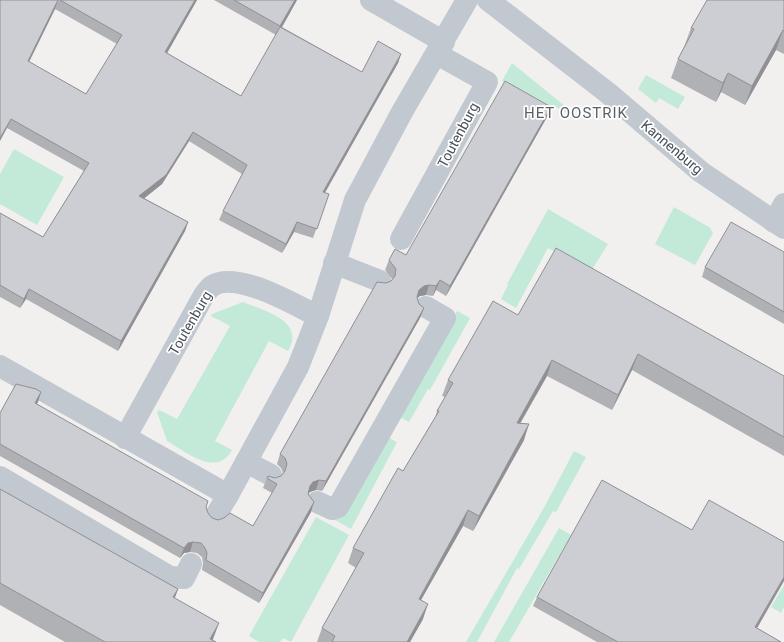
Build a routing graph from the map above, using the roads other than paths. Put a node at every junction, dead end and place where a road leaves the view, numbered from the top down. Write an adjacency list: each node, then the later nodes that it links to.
1 (371, 0): 4 (street, Toutenburg)
2 (467, 0): 4 (street)
3 (488, 0): 5 (street, Kannenburg)
4 (440, 48): 6 (street, Toutenburg); 7 (street)
5 (781, 218)
6 (402, 239)
7 (334, 263): 8 (street); 10 (street)
8 (380, 281)
9 (426, 307): 17 (street)
10 (318, 316): 12 (street, Toutenburg); 13 (street)
11 (0, 366): 12 (street)
12 (125, 438): 16 (street)
13 (246, 462): 14 (street); 16 (street)
14 (271, 475)
15 (0, 477): 19 (street)
16 (228, 495): 18 (street)
17 (317, 502)
18 (216, 517)
19 (191, 564)

